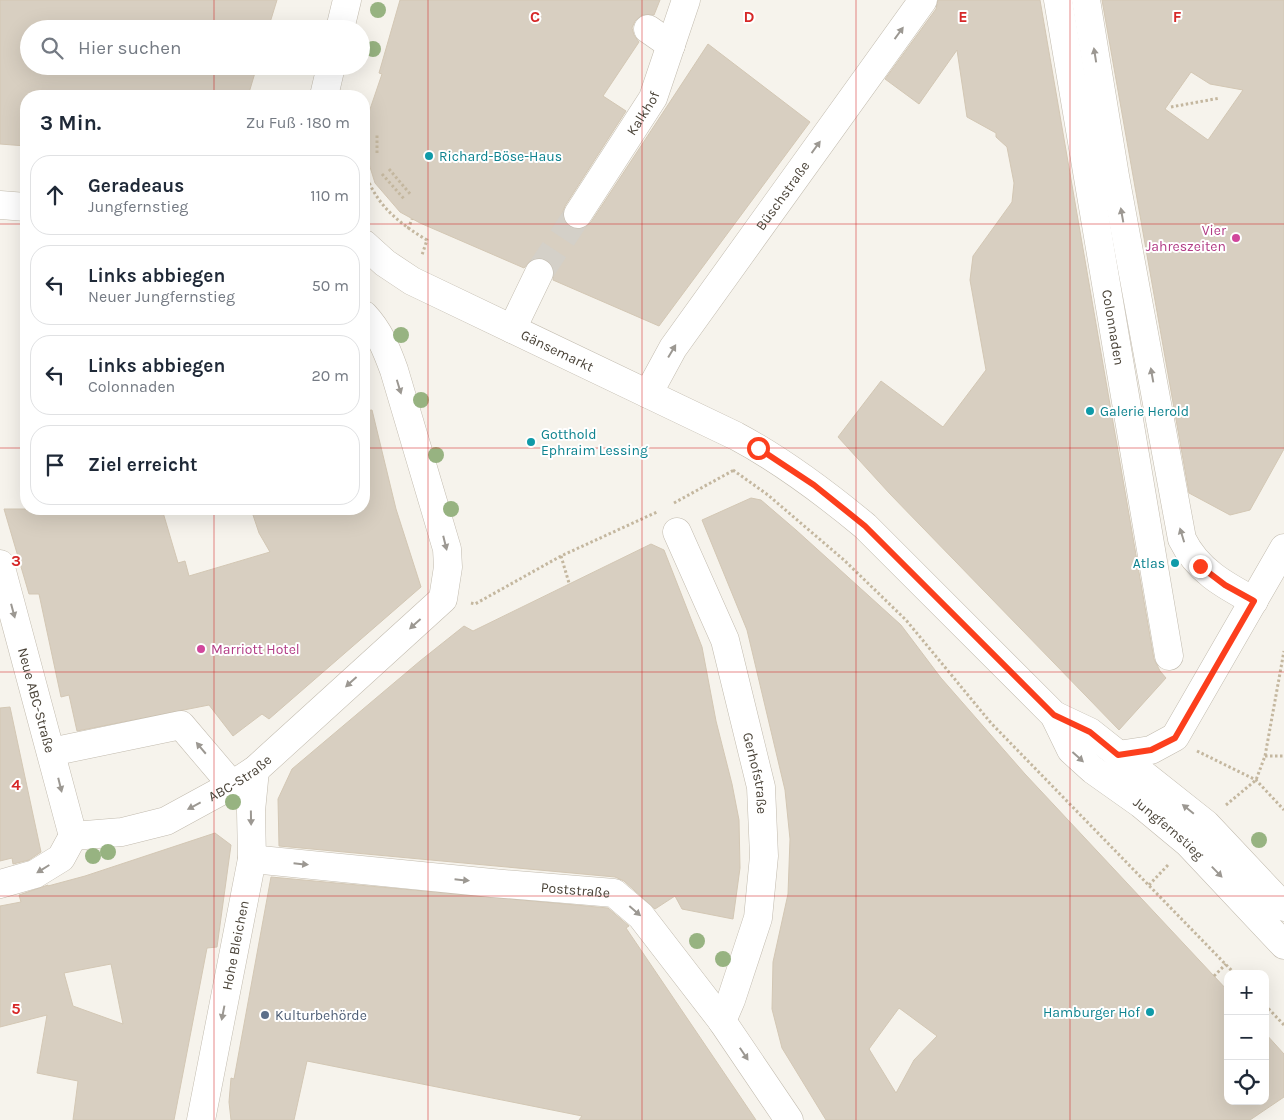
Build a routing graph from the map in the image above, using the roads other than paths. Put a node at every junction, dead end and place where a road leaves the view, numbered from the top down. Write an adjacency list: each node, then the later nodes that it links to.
1 (347, 0): 6 (street)
2 (686, 0): 8 (street, Kalkhof)
3 (923, 0): 20 (street, Büschstraße, one-way to 3)
4 (1058, 0): 12 (street, Colonnaden)
5 (1086, 0): 11 (street, one-way to 5)
6 (342, 20)
7 (648, 29): 8 (street)
8 (671, 45): 15 (street, Kalkhof)
9 (329, 75): 10 (street)
10 (325, 90)
11 (1115, 176): 12 (street); 25 (street, one-way to 11)
12 (1080, 181): 26 (street, Colonnaden)
13 (0, 205): 14 (street)
14 (20, 207)
15 (578, 214)
16 (370, 250): 19 (street, Gänsemarkt)
17 (539, 273): 19 (street)
18 (370, 322): 30 (street, ABC-Straße, one-way to 30)
19 (512, 329): 20 (street, Gänsemarkt)
20 (648, 394): 21 (street, Gänsemarkt)
21 (758, 448): 27 (street, Jungfernstieg)
22 (677, 532): 37 (street, Gerhofstraße)
23 (1284, 548): 25 (street)
24 (0, 564): 28 (street, Neue ABC-Straße, one-way to 28)
25 (1254, 601): 29 (street)
26 (1169, 656)
27 (1054, 715): 29 (street, Jungfernstieg); 36 (street, Jungfernstieg, one-way to 36)
28 (51, 752): 31 (street, one-way to 28); 32 (street, Neue ABC-Straße, one-way to 32)
29 (1118, 755): 35 (street, Jungfernstieg, one-way to 29)
30 (255, 770): 31 (street, ABC-Straße); 33 (street, Hohe Bleichen, one-way to 33)
31 (232, 785): 32 (street, ABC-Straße, one-way to 32)
32 (73, 836): 34 (street, one-way to 34)
33 (252, 858): 37 (street, Poststraße, one-way to 37); 38 (street, Hohe Bleichen, one-way to 38)
34 (0, 884)
35 (1284, 907)
36 (1284, 945)
37 (722, 1021): 39 (street, Poststraße, one-way to 39)
38 (201, 1120)
39 (789, 1120)

